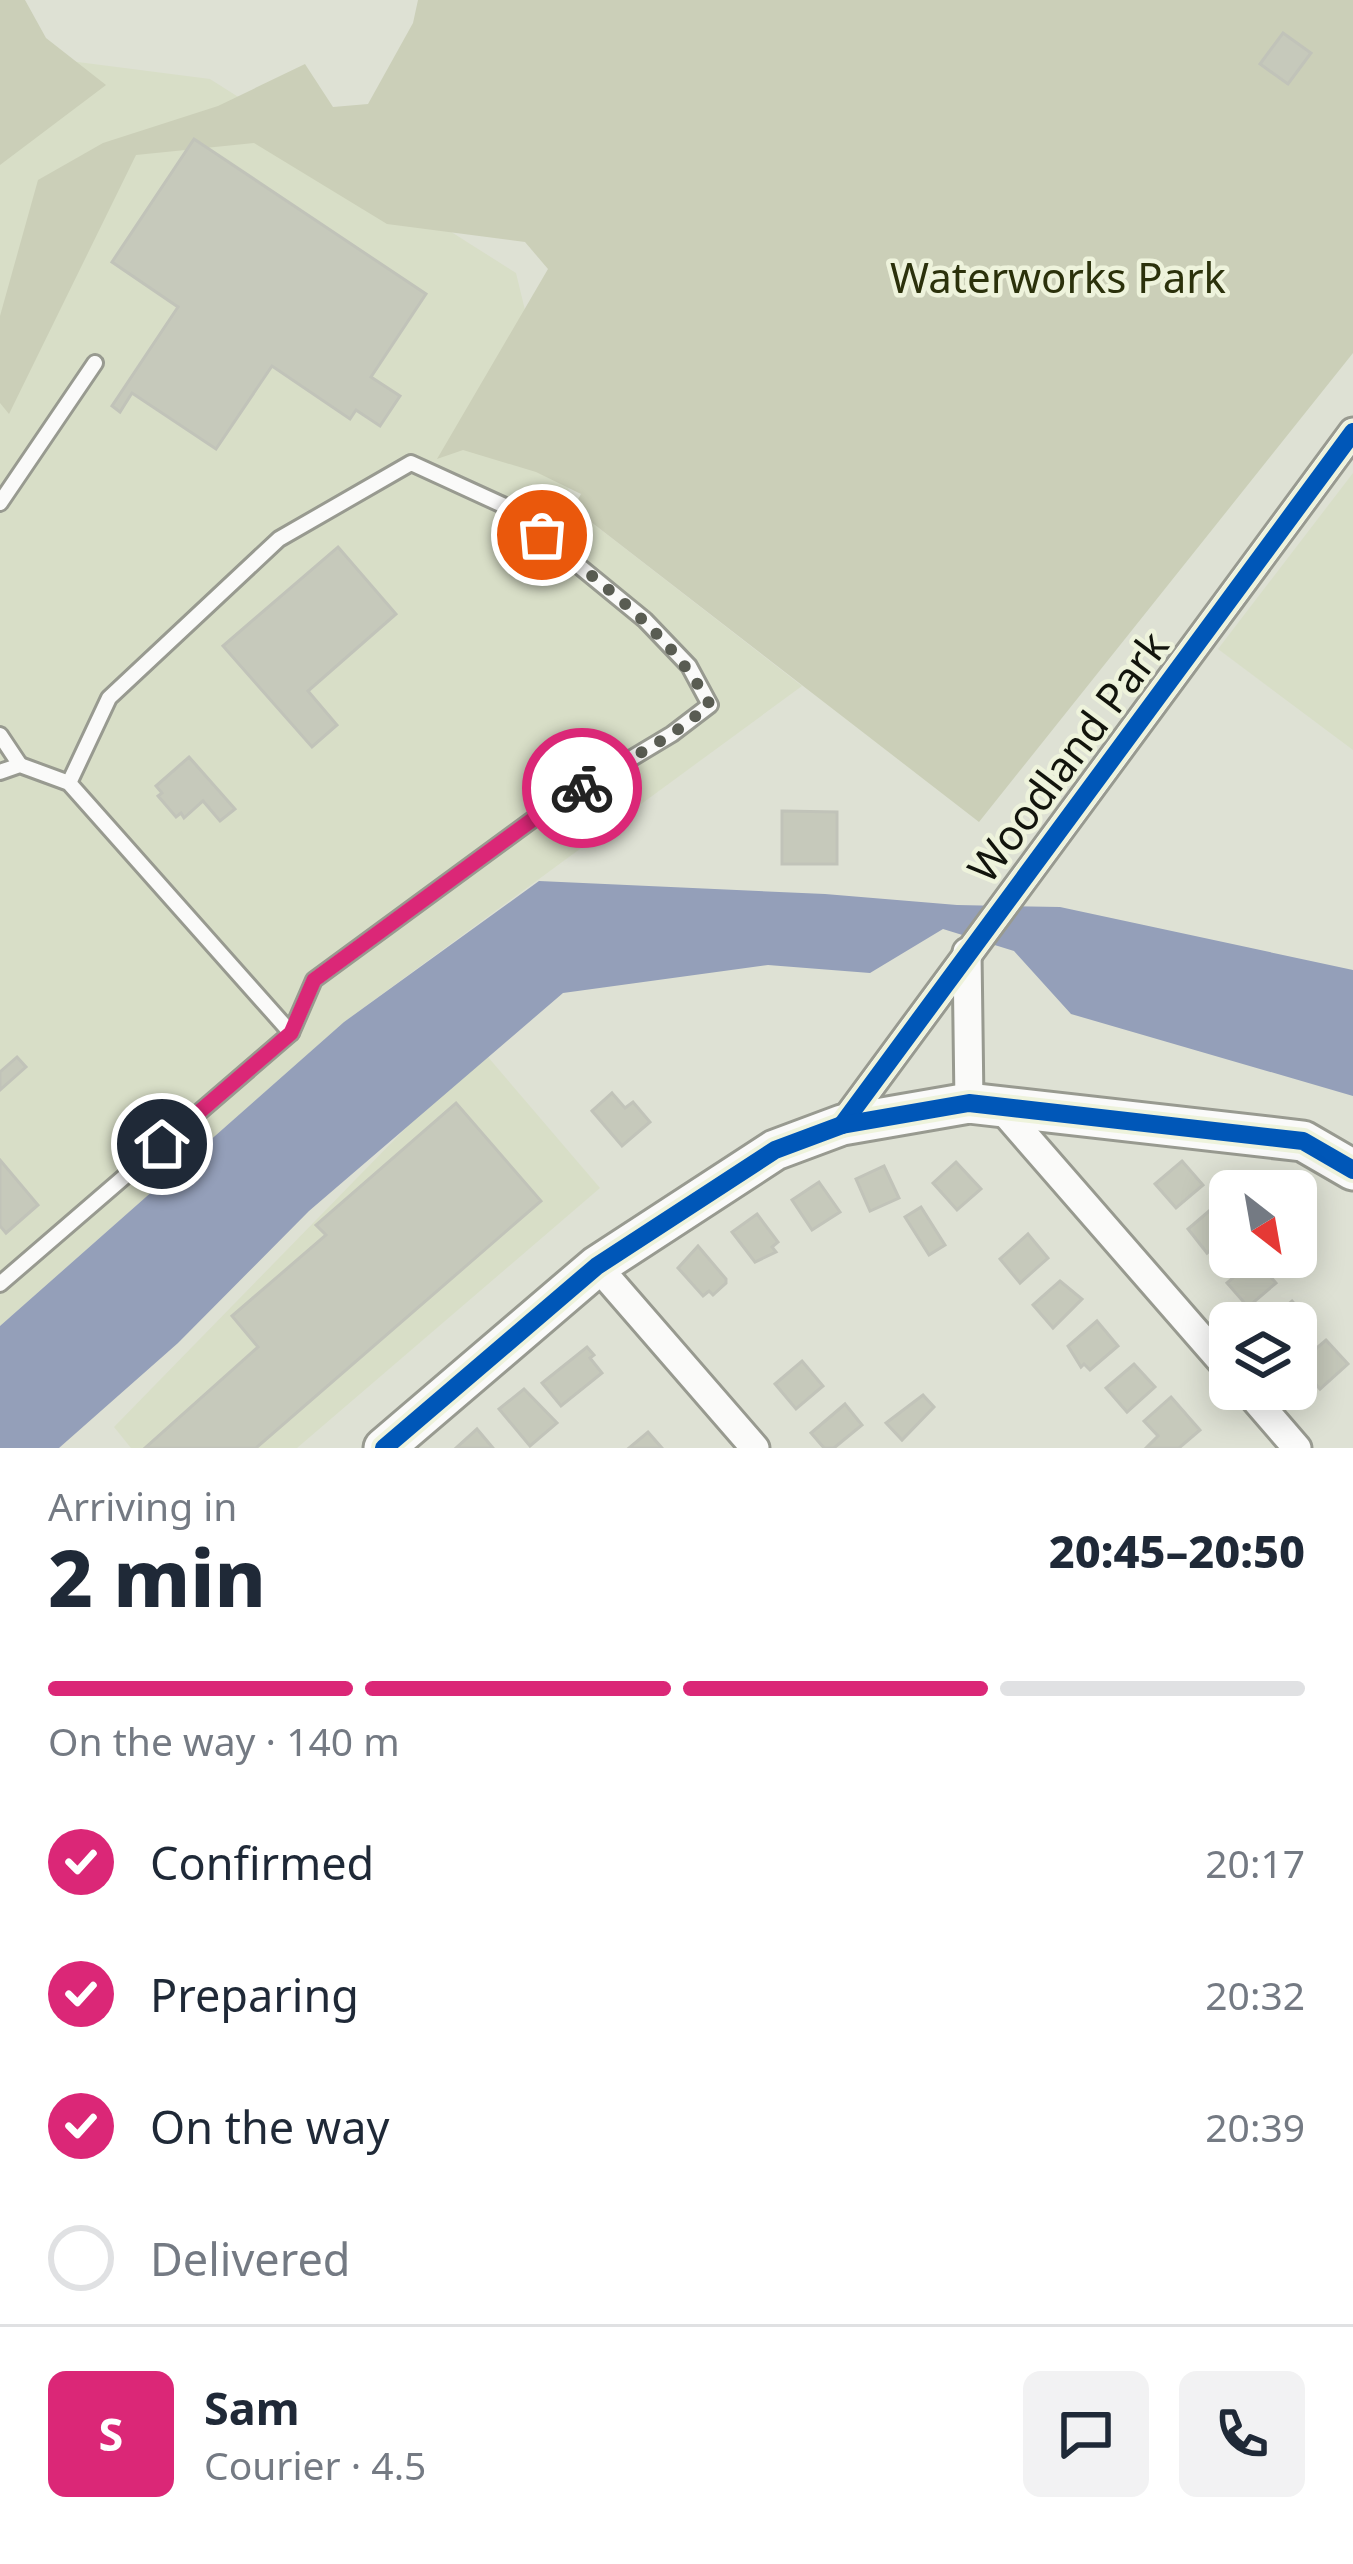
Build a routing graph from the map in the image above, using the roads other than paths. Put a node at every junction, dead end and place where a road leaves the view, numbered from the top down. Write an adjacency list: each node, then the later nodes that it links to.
1 (95, 362): 3 (lane)
2 (1353, 432): 8 (street, Woodland Park)
3 (0, 503)
4 (0, 735): 5 (lane)
5 (20, 765): 6 (lane); 7 (lane)
6 (0, 772)
7 (69, 783): 9 (lane); 9 (lane)
8 (967, 952): 10 (street); 11 (street, Woodland Park)
9 (291, 1033): 14 (lane)
10 (984, 1105): 11 (street); 12 (street); 15 (street)
11 (842, 1125): 13 (street)
12 (1353, 1170)
13 (597, 1266): 17 (street); 18 (street)
14 (0, 1284)
15 (1209, 1348)
16 (1264, 1410): 19 (street)
17 (384, 1448)
18 (755, 1448)
19 (1297, 1448)

